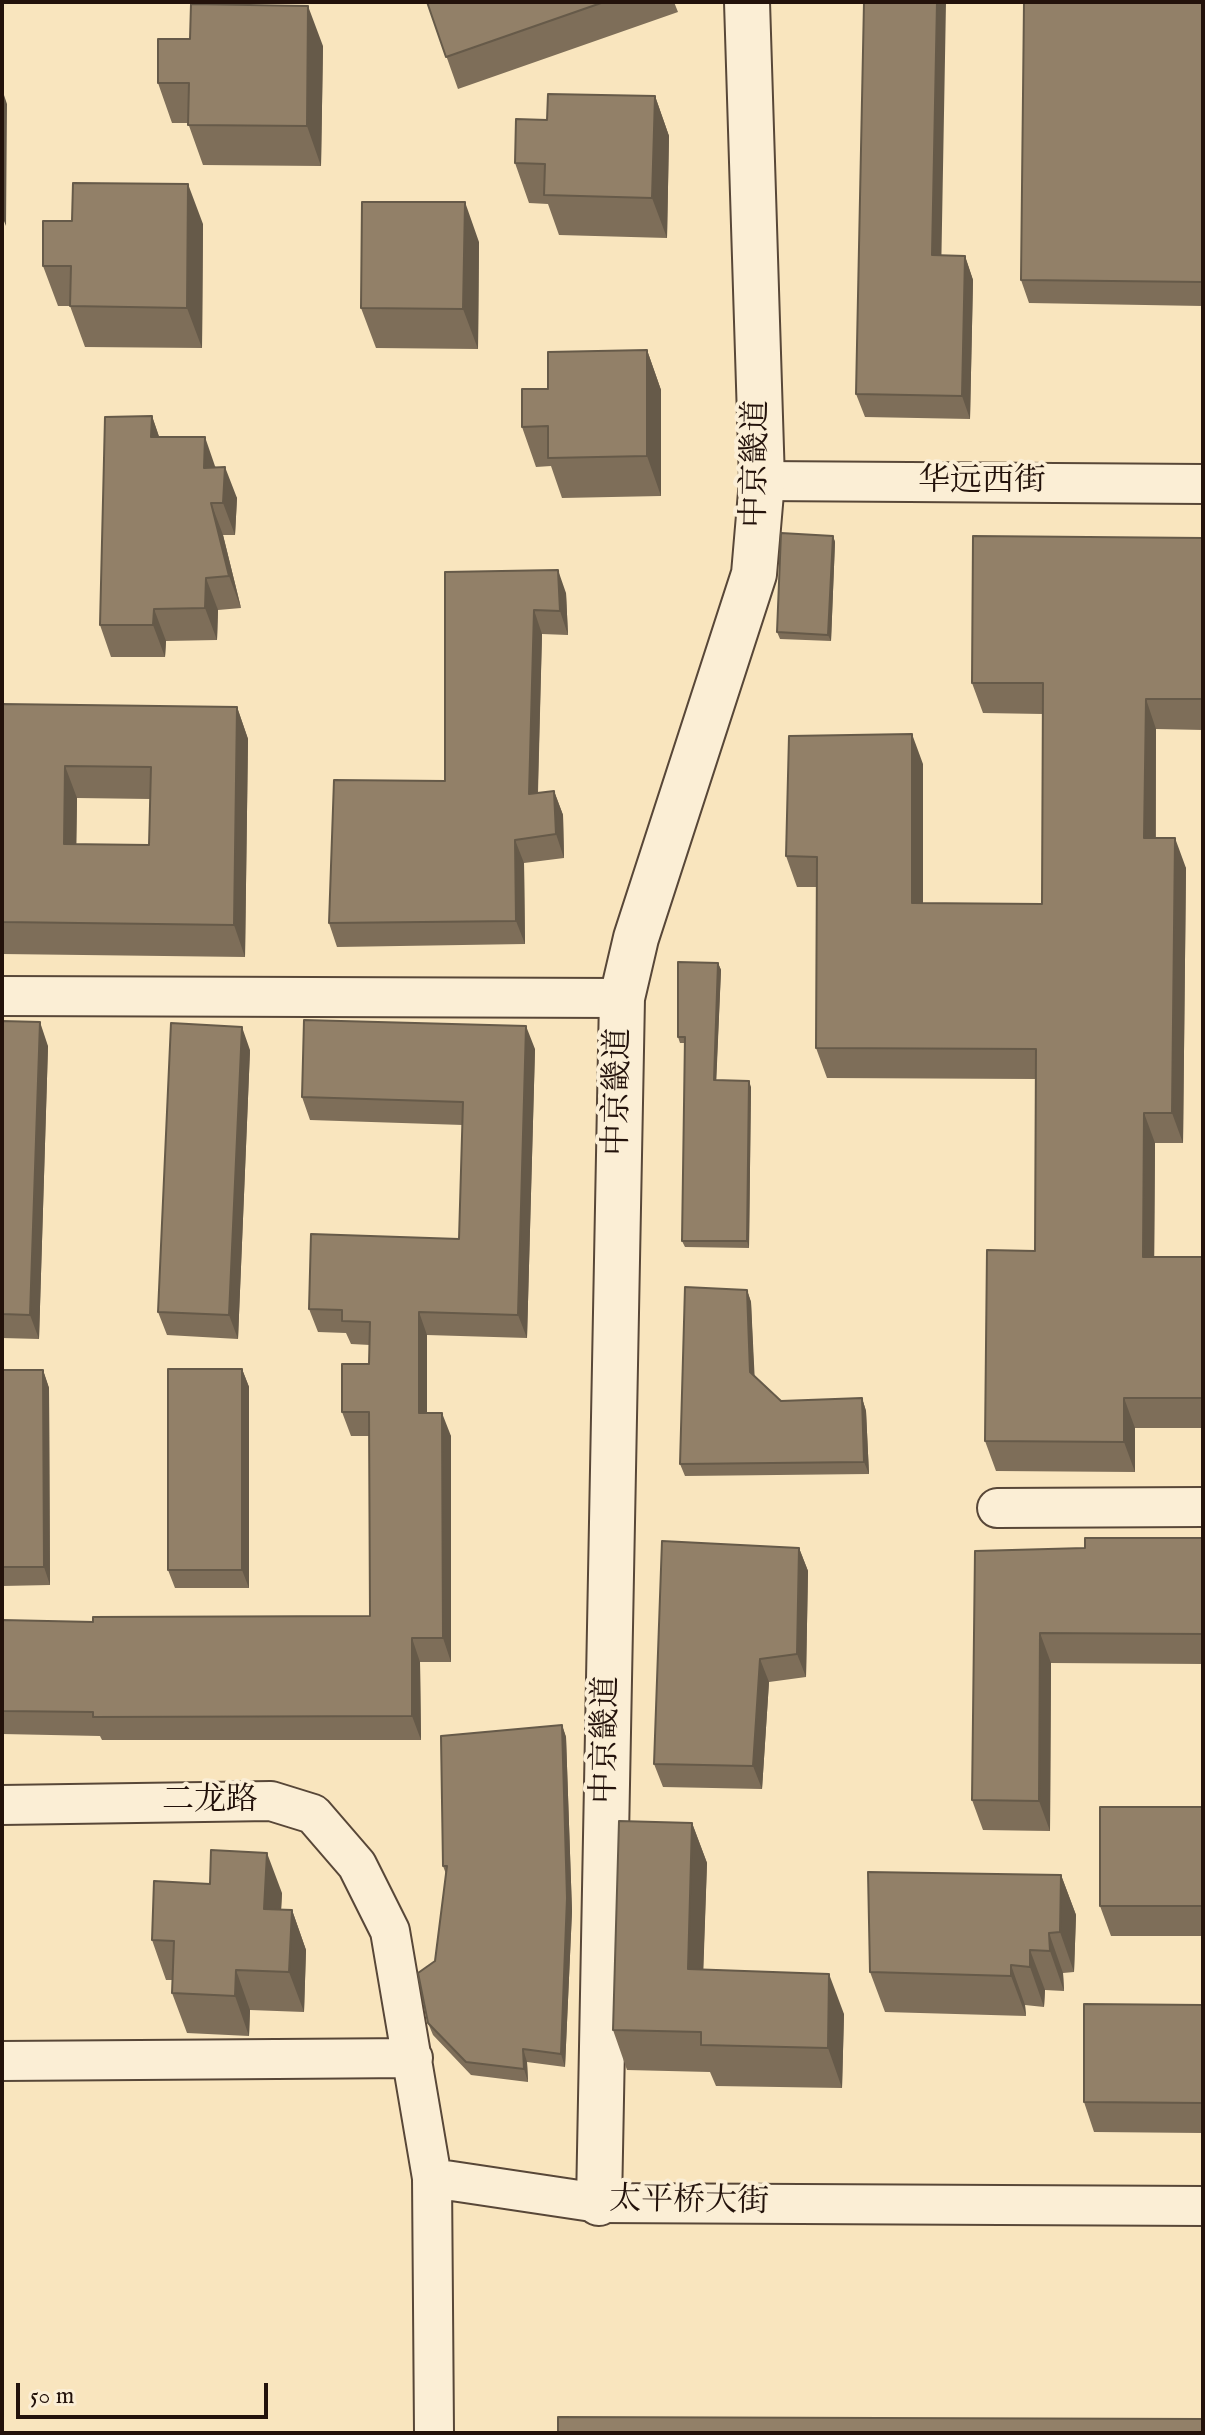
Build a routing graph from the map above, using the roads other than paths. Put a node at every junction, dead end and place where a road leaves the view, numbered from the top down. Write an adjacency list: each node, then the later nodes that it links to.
1 (747, 2): 2 (street, 中京畿道)
2 (762, 481): 3 (street, 华远西街); 5 (street, 中京畿道)
3 (1203, 484)
4 (2, 996): 5 (street)
5 (622, 998): 12 (street, 中京畿道)
6 (1203, 1507): 7 (street)
7 (997, 1508)
8 (2, 1805): 9 (street, 二龙路)
9 (413, 2058): 10 (street); 11 (street, 二龙路)
10 (2, 2061)
11 (432, 2178): 12 (street, 太平桥大街); 14 (street)
12 (599, 2203): 13 (street, 太平桥大街)
13 (1203, 2206)
14 (434, 2433)

